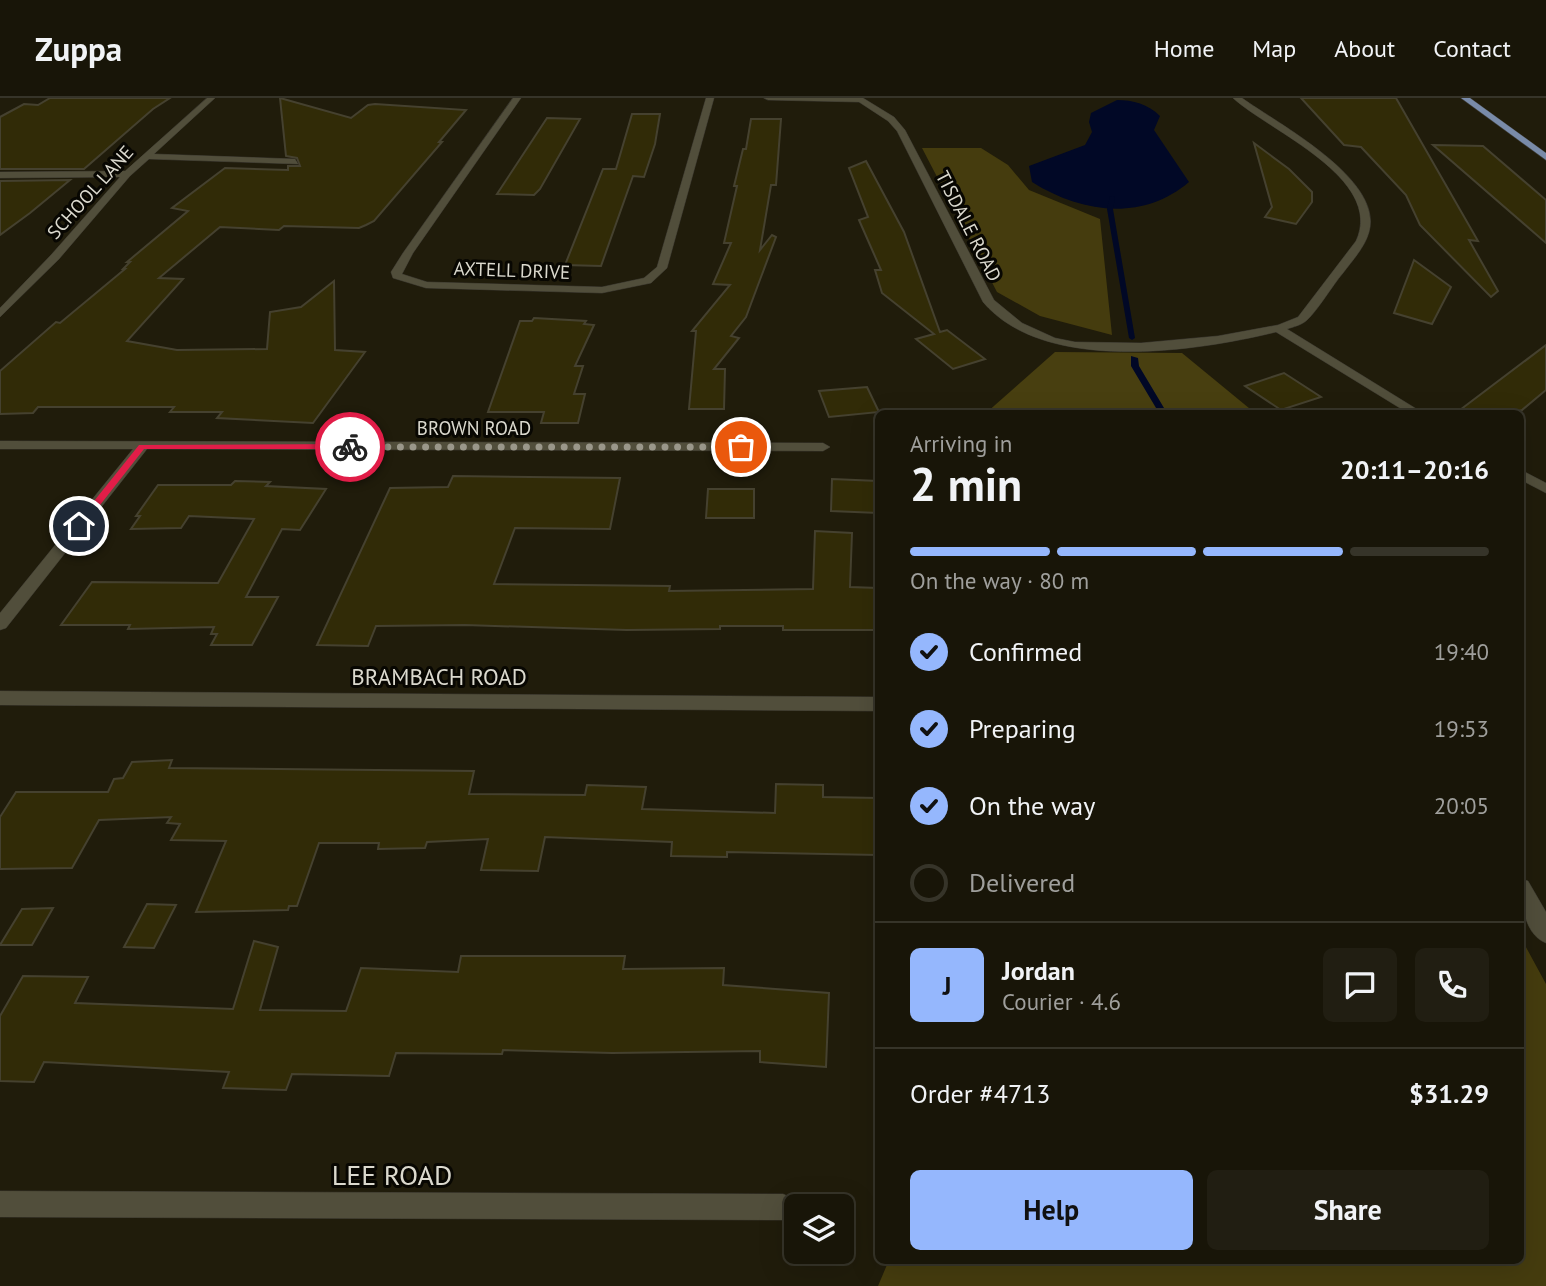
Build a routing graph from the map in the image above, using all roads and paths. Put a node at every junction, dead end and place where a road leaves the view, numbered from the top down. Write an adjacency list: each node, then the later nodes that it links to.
1 (211, 98): 8 (street, SCHOOL LANE)
2 (517, 98): 3 (street, AXTELL DRIVE)
3 (710, 98)
4 (768, 98): 7 (street)
5 (1237, 98): 14 (street)
6 (1465, 98): 9 (main road)
7 (859, 99): 14 (street, TISDALE ROAD)
8 (146, 156): 10 (street); 11 (street, SCHOOL LANE)
9 (1546, 157)
10 (295, 162)
11 (127, 174): 12 (street); 13 (street, SCHOOL LANE)
12 (0, 175)
13 (0, 314)
14 (1279, 329): 15 (street)
15 (1412, 410)
16 (0, 446): 17 (street, BROWN ROAD)
17 (142, 447): 18 (street, BROWN ROAD); 21 (street)
18 (823, 447)
19 (1524, 475): 20 (street)
20 (1542, 483)
21 (0, 624)
22 (0, 698): 23 (street, BRAMBACH ROAD)
23 (875, 704)
24 (1524, 893): 25 (street)
25 (1546, 933)
26 (0, 1204): 27 (street, LEE ROAD)
27 (783, 1207)

